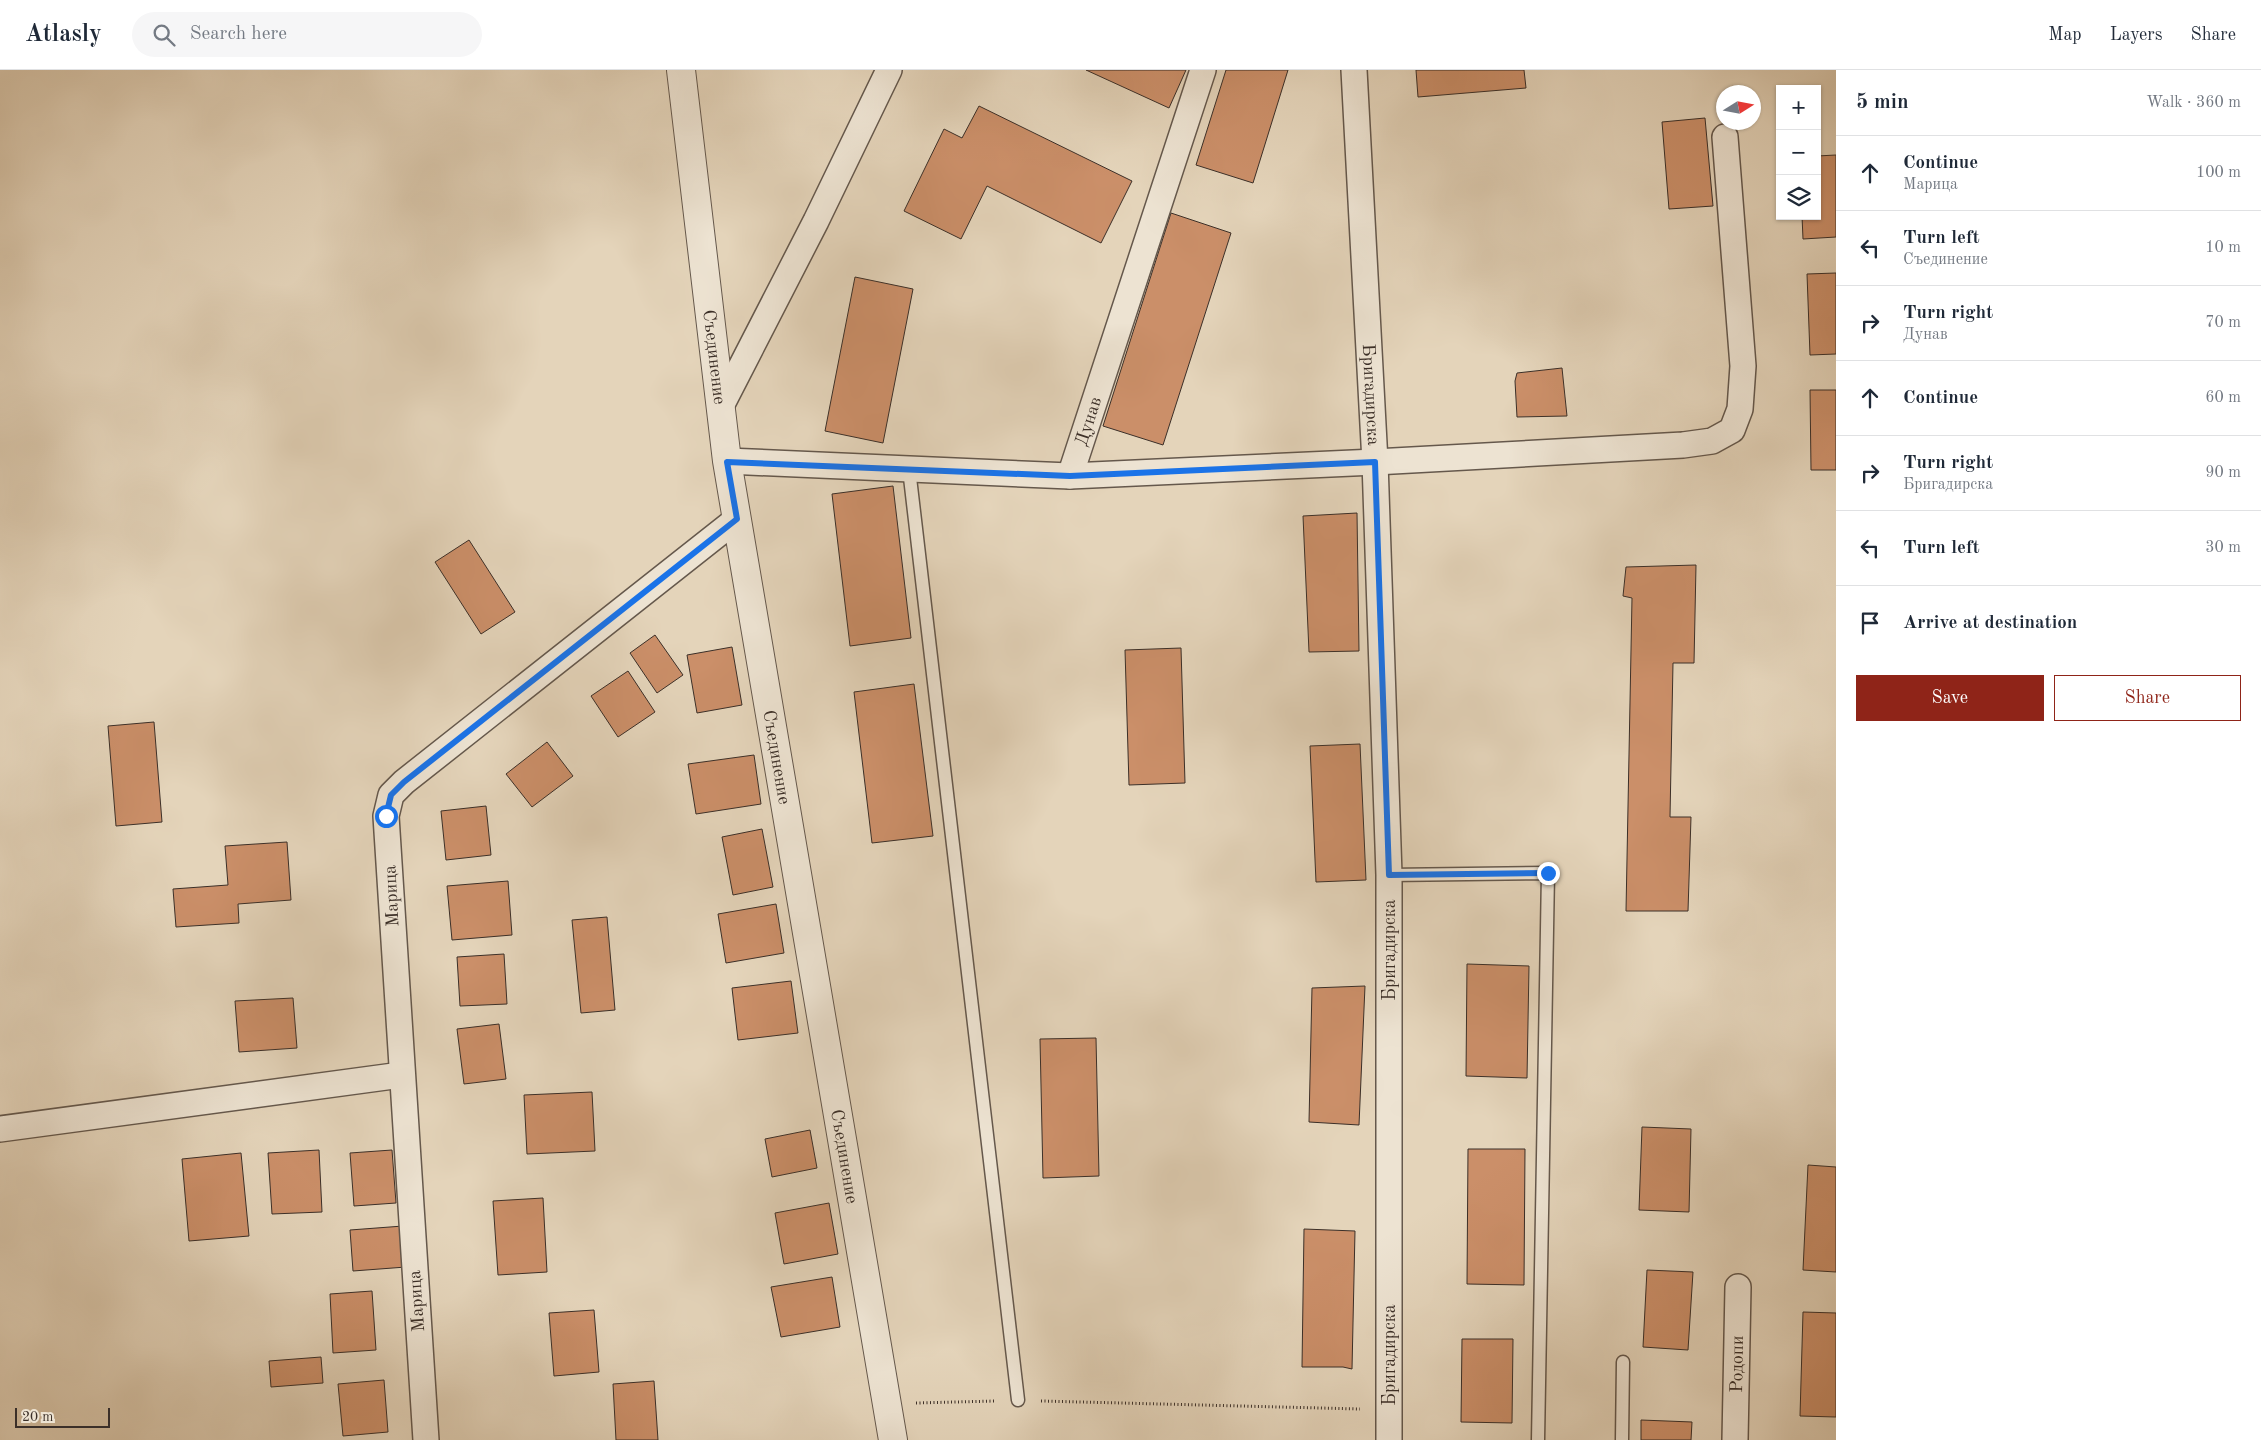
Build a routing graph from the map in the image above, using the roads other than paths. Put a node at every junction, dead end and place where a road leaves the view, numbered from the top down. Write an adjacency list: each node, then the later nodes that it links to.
1 (681, 70): 6 (street, Съединение)
2 (889, 70): 6 (street)
3 (1204, 70): 10 (street, Дунав)
4 (1354, 70): 8 (street, Бригадирска)
5 (1724, 136): 8 (street)
6 (722, 406): 7 (street, Съединение)
7 (727, 462): 9 (street); 11 (street, Съединение)
8 (1375, 462): 10 (street); 12 (street, Бригадирска)
9 (908, 469): 10 (street); 17 (lane)
10 (1070, 476)
11 (737, 519): 13 (street, Марица); 19 (street, Съединение)
12 (1389, 875): 20 (street, Бригадирска); 21 (lane)
13 (401, 1075): 14 (street); 18 (street, Марица)
14 (0, 1129)
15 (1738, 1286): 23 (street, Родопи)
16 (1623, 1362): 22 (lane)
17 (1018, 1400)
18 (426, 1440)
19 (893, 1440)
20 (1389, 1440)
21 (1538, 1440)
22 (1622, 1440)
23 (1735, 1440)

